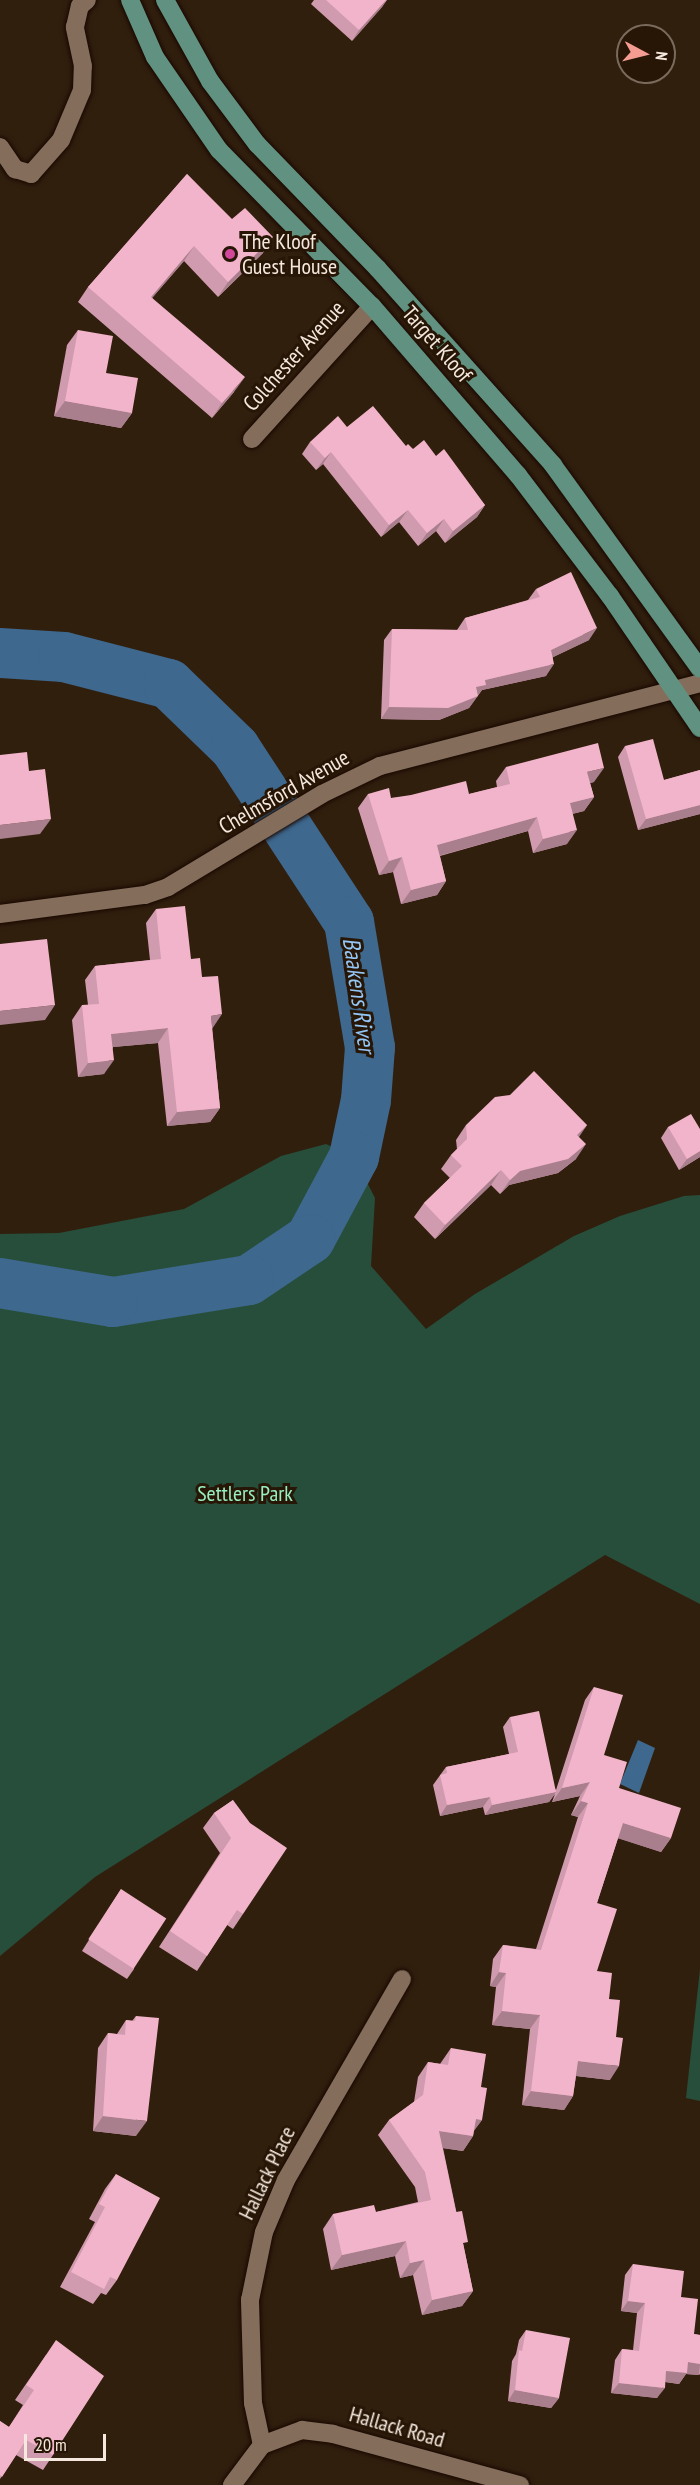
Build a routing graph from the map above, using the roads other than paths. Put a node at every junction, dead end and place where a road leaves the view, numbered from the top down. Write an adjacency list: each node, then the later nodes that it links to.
1 (87, 0): 4 (street)
2 (130, 0): 5 (main road, Target Kloof)
3 (165, 0): 7 (main road, Target Kloof)
4 (0, 147)
5 (372, 306): 6 (street, Colchester Avenue); 9 (main road, Target Kloof)
6 (252, 439)
7 (700, 669)
8 (700, 683): 9 (street, Chelmsford Avenue)
9 (677, 690): 10 (main road, Target Kloof); 11 (street, Chelmsford Avenue)
10 (700, 728)
11 (0, 914)
12 (402, 1979): 13 (street, Hallack Place)
13 (262, 2445): 14 (street); 15 (street, Hallack Road)
14 (232, 2485)
15 (519, 2485)

